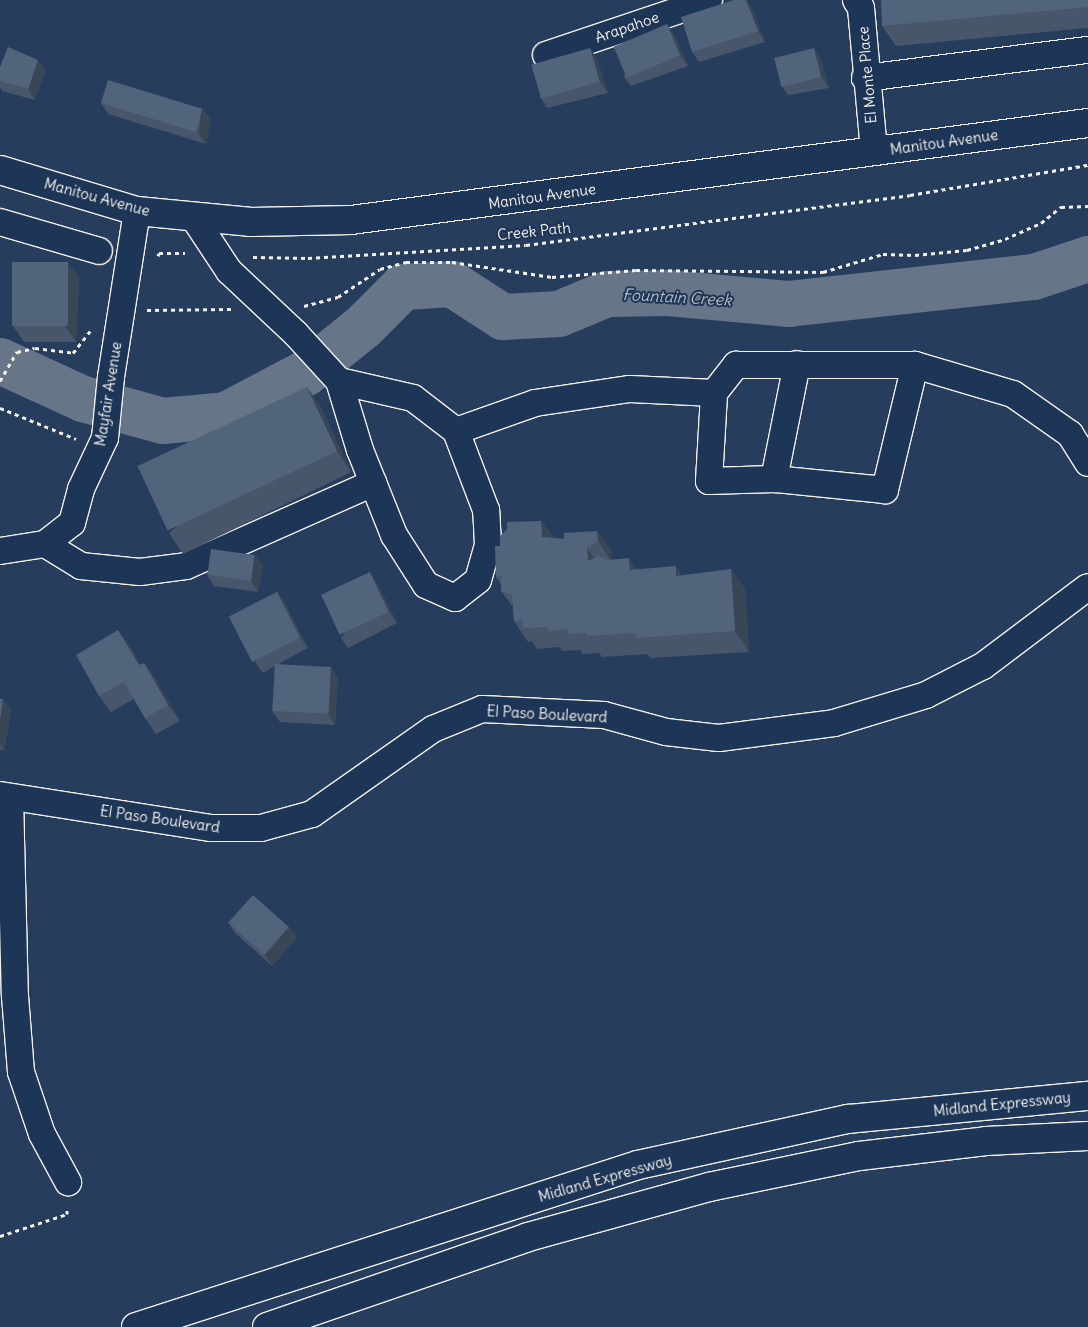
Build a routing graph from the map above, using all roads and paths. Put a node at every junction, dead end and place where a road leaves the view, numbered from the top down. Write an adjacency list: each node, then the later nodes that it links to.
1 (709, 0): 4 (street, Arapahoe)
2 (864, 3): 5 (street, El Monte Place)
3 (1088, 50): 5 (street)
4 (546, 55)
5 (865, 78): 7 (street, El Monte Place)
6 (1088, 123): 7 (main road, Manitou Avenue)
7 (874, 151): 12 (main road, Manitou Avenue)
8 (1088, 164): 16 (path, Creek Path)
9 (0, 170): 11 (main road, Manitou Avenue)
10 (1088, 206): 17 (path)
11 (137, 211): 12 (main road, Manitou Avenue); 18 (street, Mayfair Avenue)
12 (194, 218): 16 (street)
13 (0, 222): 14 (street)
14 (99, 251)
15 (159, 253): 16 (path, Creek Path)
16 (218, 256): 17 (street)
17 (268, 308): 18 (path); 22 (street)
18 (121, 310): 21 (path); 28 (street, Mayfair Avenue)
19 (797, 364): 20 (street); 23 (street); 26 (street)
20 (915, 365): 25 (street); 26 (street)
21 (0, 381)
22 (339, 381): 24 (street); 27 (street)
23 (714, 393): 24 (street); 26 (street)
24 (456, 431): 27 (street)
25 (1088, 463)
26 (774, 478)
27 (373, 483): 28 (street)
28 (45, 544): 29 (street, Mayfair Avenue)
29 (0, 551)
30 (1088, 587): 31 (street, El Paso Boulevard)
31 (5, 796): 32 (street)
32 (6, 924): 35 (street)
33 (1088, 1096): 37 (main road, Midland Expressway)
34 (1088, 1136): 38 (main road)
35 (68, 1182): 36 (path)
36 (0, 1236)
37 (136, 1327)
38 (267, 1327)

